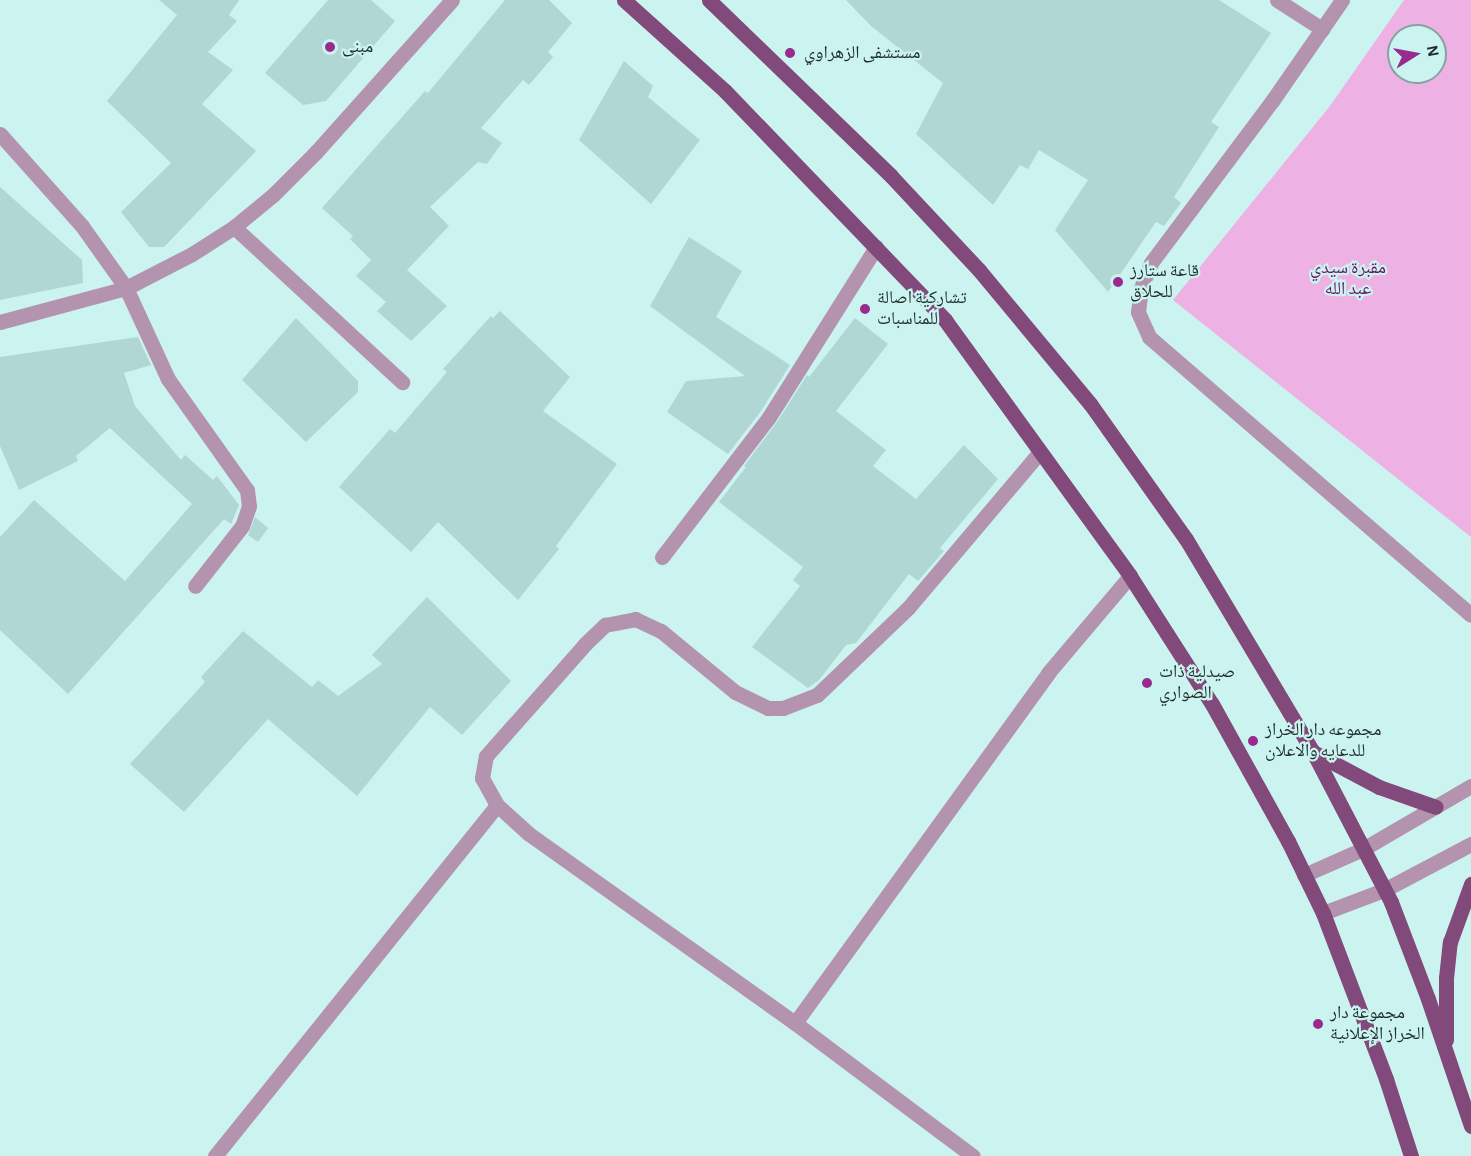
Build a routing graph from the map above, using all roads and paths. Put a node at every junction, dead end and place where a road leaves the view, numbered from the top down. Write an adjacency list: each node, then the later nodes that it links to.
1 (452, 0): 8 (street)
2 (624, 0): 9 (main road)
3 (709, 0): 18 (main road)
4 (1277, 0): 6 (street)
5 (1342, 0): 6 (street)
6 (1322, 29): 17 (street)
7 (0, 134): 10 (street)
8 (234, 227): 10 (street); 12 (street)
9 (876, 247): 13 (main road); 14 (street)
10 (126, 288): 11 (street); 16 (street)
11 (0, 322)
12 (402, 382)
13 (1040, 452): 15 (main road); 20 (street)
14 (662, 557)
15 (1130, 576): 24 (main road); 28 (street)
16 (195, 586)
17 (1471, 615)
18 (1313, 752): 21 (main road); 23 (main road)
19 (1471, 786): 21 (street)
20 (497, 805): 28 (street); 31 (street)
21 (1436, 807): 23 (street)
22 (1471, 844): 26 (street)
23 (1363, 849): 24 (street); 26 (main road)
24 (1304, 875): 27 (main road)
25 (1471, 884): 29 (main road)
26 (1384, 890): 27 (street); 29 (main road)
27 (1323, 913): 33 (main road)
28 (795, 1023): 32 (street)
29 (1446, 1052): 30 (main road)
30 (1471, 1126)
31 (215, 1156)
32 (973, 1156)
33 (1411, 1156)

